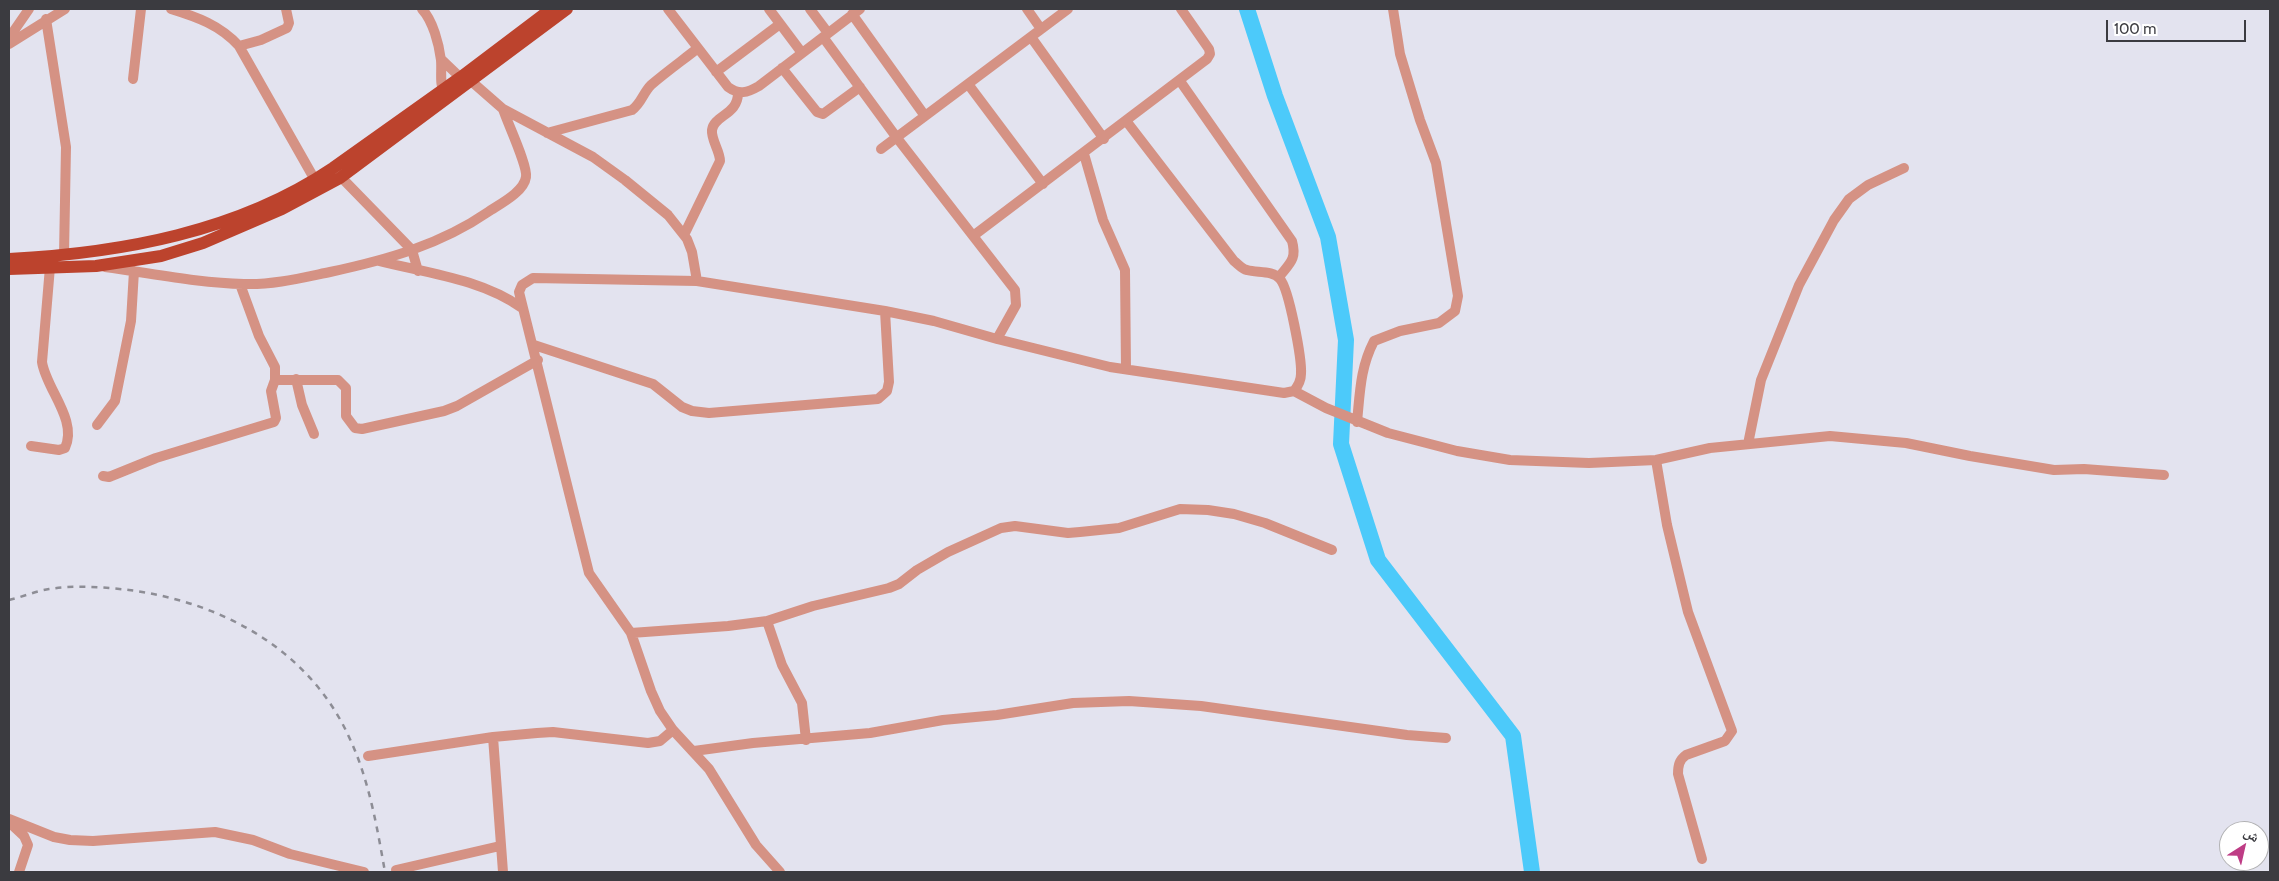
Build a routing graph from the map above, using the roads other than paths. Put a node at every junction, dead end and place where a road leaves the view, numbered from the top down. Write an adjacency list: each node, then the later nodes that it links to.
1 (29, 9): 21 (street)
2 (141, 9): 29 (street)
3 (171, 9): 23 (street)
4 (286, 9): 23 (street)
5 (424, 9): 26 (street)
6 (551, 9): 30 (main road)
7 (567, 9): 30 (main road)
8 (668, 9): 24 (street)
9 (769, 9): 17 (street)
10 (810, 9): 19 (street)
11 (1027, 9): 18 (street)
12 (1068, 9): 18 (street)
13 (1181, 9): 31 (street)
14 (1393, 9): 71 (street)
15 (55, 12): 22 (street); 51 (street)
16 (856, 12): 19 (street); 37 (street)
17 (780, 24): 25 (street); 28 (street)
18 (1042, 29): 20 (street)
19 (826, 35): 25 (street); 33 (street)
20 (1031, 36): 32 (street); 41 (street)
21 (9, 38)
22 (9, 44)
23 (239, 46): 46 (street)
24 (698, 48): 28 (street); 39 (street)
25 (802, 53): 27 (street)
26 (441, 59): 30 (street); 35 (street)
27 (782, 68): 33 (street); 34 (street)
28 (716, 72): 34 (street)
29 (132, 79)
30 (466, 80): 35 (main road); 36 (street)
31 (1180, 81): 38 (street); 59 (street)
32 (968, 84): 37 (street); 47 (street)
33 (860, 87): 40 (street)
34 (738, 93): 48 (street)
35 (444, 94): 45 (main road)
36 (503, 109): 39 (street); 50 (street)
37 (925, 116): 40 (street)
38 (1127, 122): 41 (street); 59 (street)
39 (547, 133): 48 (street)
40 (897, 138): 42 (street); 49 (street)
41 (1104, 139): 43 (street)
42 (881, 149)
43 (1084, 154): 47 (street); 67 (street)
44 (1904, 168): 74 (street)
45 (337, 173): 46 (main road); 50 (street); 54 (main road)
46 (315, 180): 51 (main road)
47 (1043, 184): 49 (street)
48 (684, 235): 60 (street)
49 (973, 236): 64 (street)
50 (412, 250): 53 (street); 58 (street)
51 (64, 255): 52 (main road)
52 (9, 259)
53 (379, 261): 58 (street); 61 (street)
54 (96, 266): 55 (main road); 57 (street)
55 (50, 267): 56 (main road); 75 (street)
56 (9, 270)
57 (134, 271): 61 (street); 72 (street)
58 (418, 271): 62 (street)
59 (1279, 277): 70 (street)
60 (697, 281): 62 (street); 63 (street)
61 (240, 284): 68 (street)
62 (522, 308): 65 (street)
63 (885, 310): 64 (street); 65 (street)
64 (997, 339): 67 (street)
65 (534, 345): 66 (street)
66 (538, 360): 69 (street); 81 (street)
67 (1126, 369): 70 (street)
68 (275, 380): 69 (street); 78 (street)
69 (296, 380): 73 (street)
70 (1294, 391): 71 (street)
71 (1357, 422): 76 (street)
72 (97, 425)
73 (314, 434)
74 (1748, 444): 76 (street); 77 (street)
75 (31, 446)
76 (1656, 460): 90 (street)
77 (2164, 475)
78 (103, 476)
79 (1332, 550): 80 (street)
80 (767, 621): 81 (street); 85 (street)
81 (631, 632): 82 (street)
82 (673, 730): 83 (street); 86 (street)
83 (493, 737): 87 (street); 89 (street)
84 (1446, 738): 85 (street)
85 (806, 740): 86 (street)
86 (694, 750): 95 (street)
87 (368, 756)
88 (9, 820): 92 (street); 93 (street)
89 (500, 846): 91 (street); 94 (street)
90 (1702, 859)
91 (396, 870)
92 (19, 872)
93 (364, 872)
94 (502, 872)
95 (780, 872)

